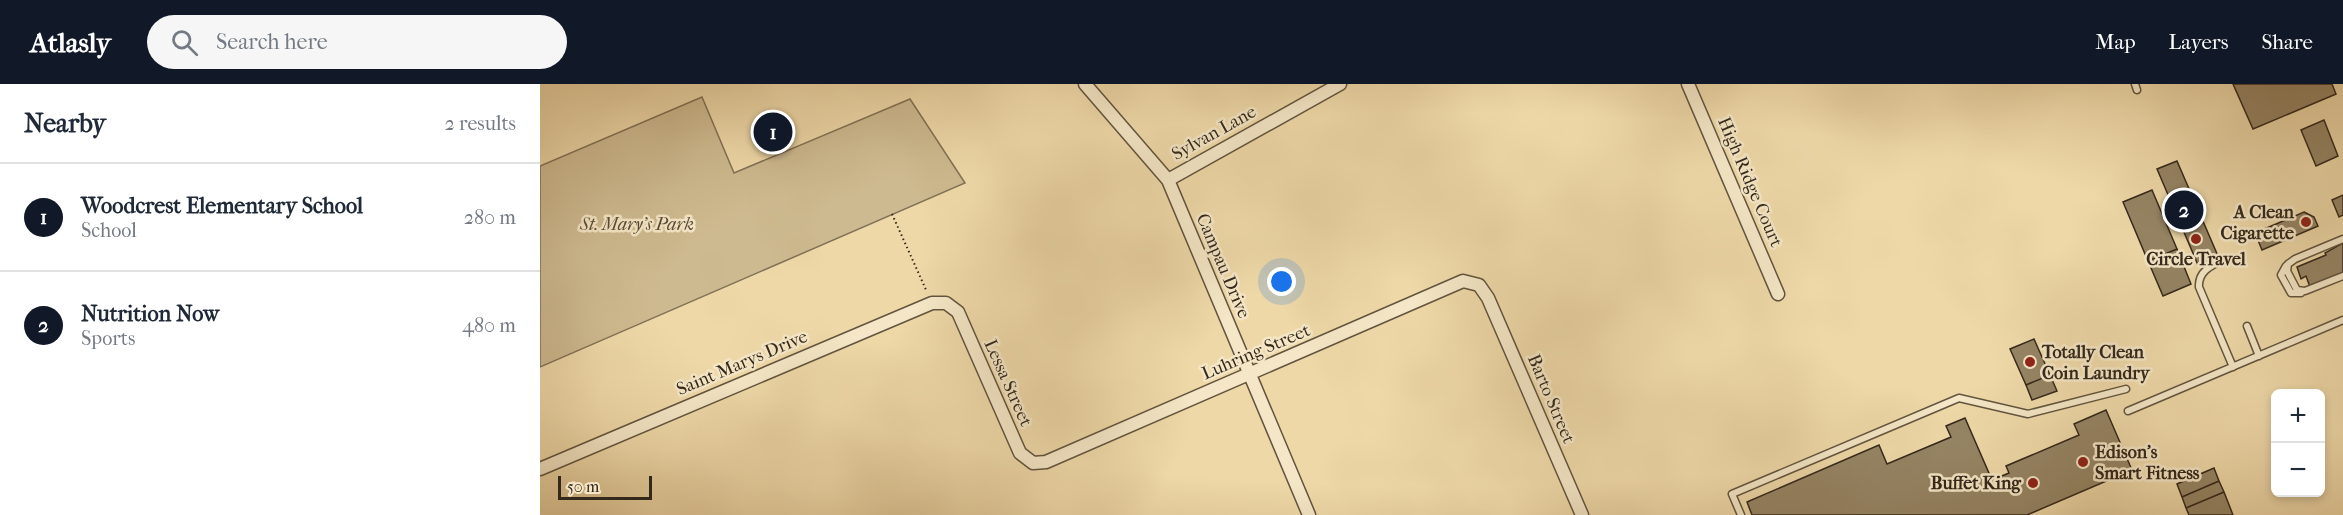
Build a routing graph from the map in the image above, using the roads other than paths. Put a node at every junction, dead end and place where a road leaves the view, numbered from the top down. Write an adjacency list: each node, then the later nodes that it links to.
1 (1085, 84): 5 (street, Campau Drive)
2 (1340, 84): 4 (street, Sylvan Lane)
3 (1688, 84): 9 (street, High Ridge Court)
4 (1327, 87): 5 (street, Sylvan Lane)
5 (1168, 180): 16 (street, Campau Drive)
6 (2343, 239): 8 (lane)
7 (2223, 260): 15 (lane)
8 (2343, 276)
9 (1778, 294)
10 (1488, 298): 16 (street, Luhring Street); 22 (street, Barto Street)
11 (932, 303): 19 (street, Lessa Street); 20 (street, Saint Marys Drive)
12 (2343, 320): 14 (lane)
13 (2247, 326): 14 (lane)
14 (2259, 356): 15 (lane)
15 (2232, 367): 18 (lane)
16 (1249, 375): 19 (street, Luhring Street); 21 (street, Campau Drive)
17 (2126, 389): 23 (lane)
18 (2128, 411)
19 (1033, 463)
20 (540, 469)
21 (1309, 515)
22 (1582, 515)
23 (1741, 515)

